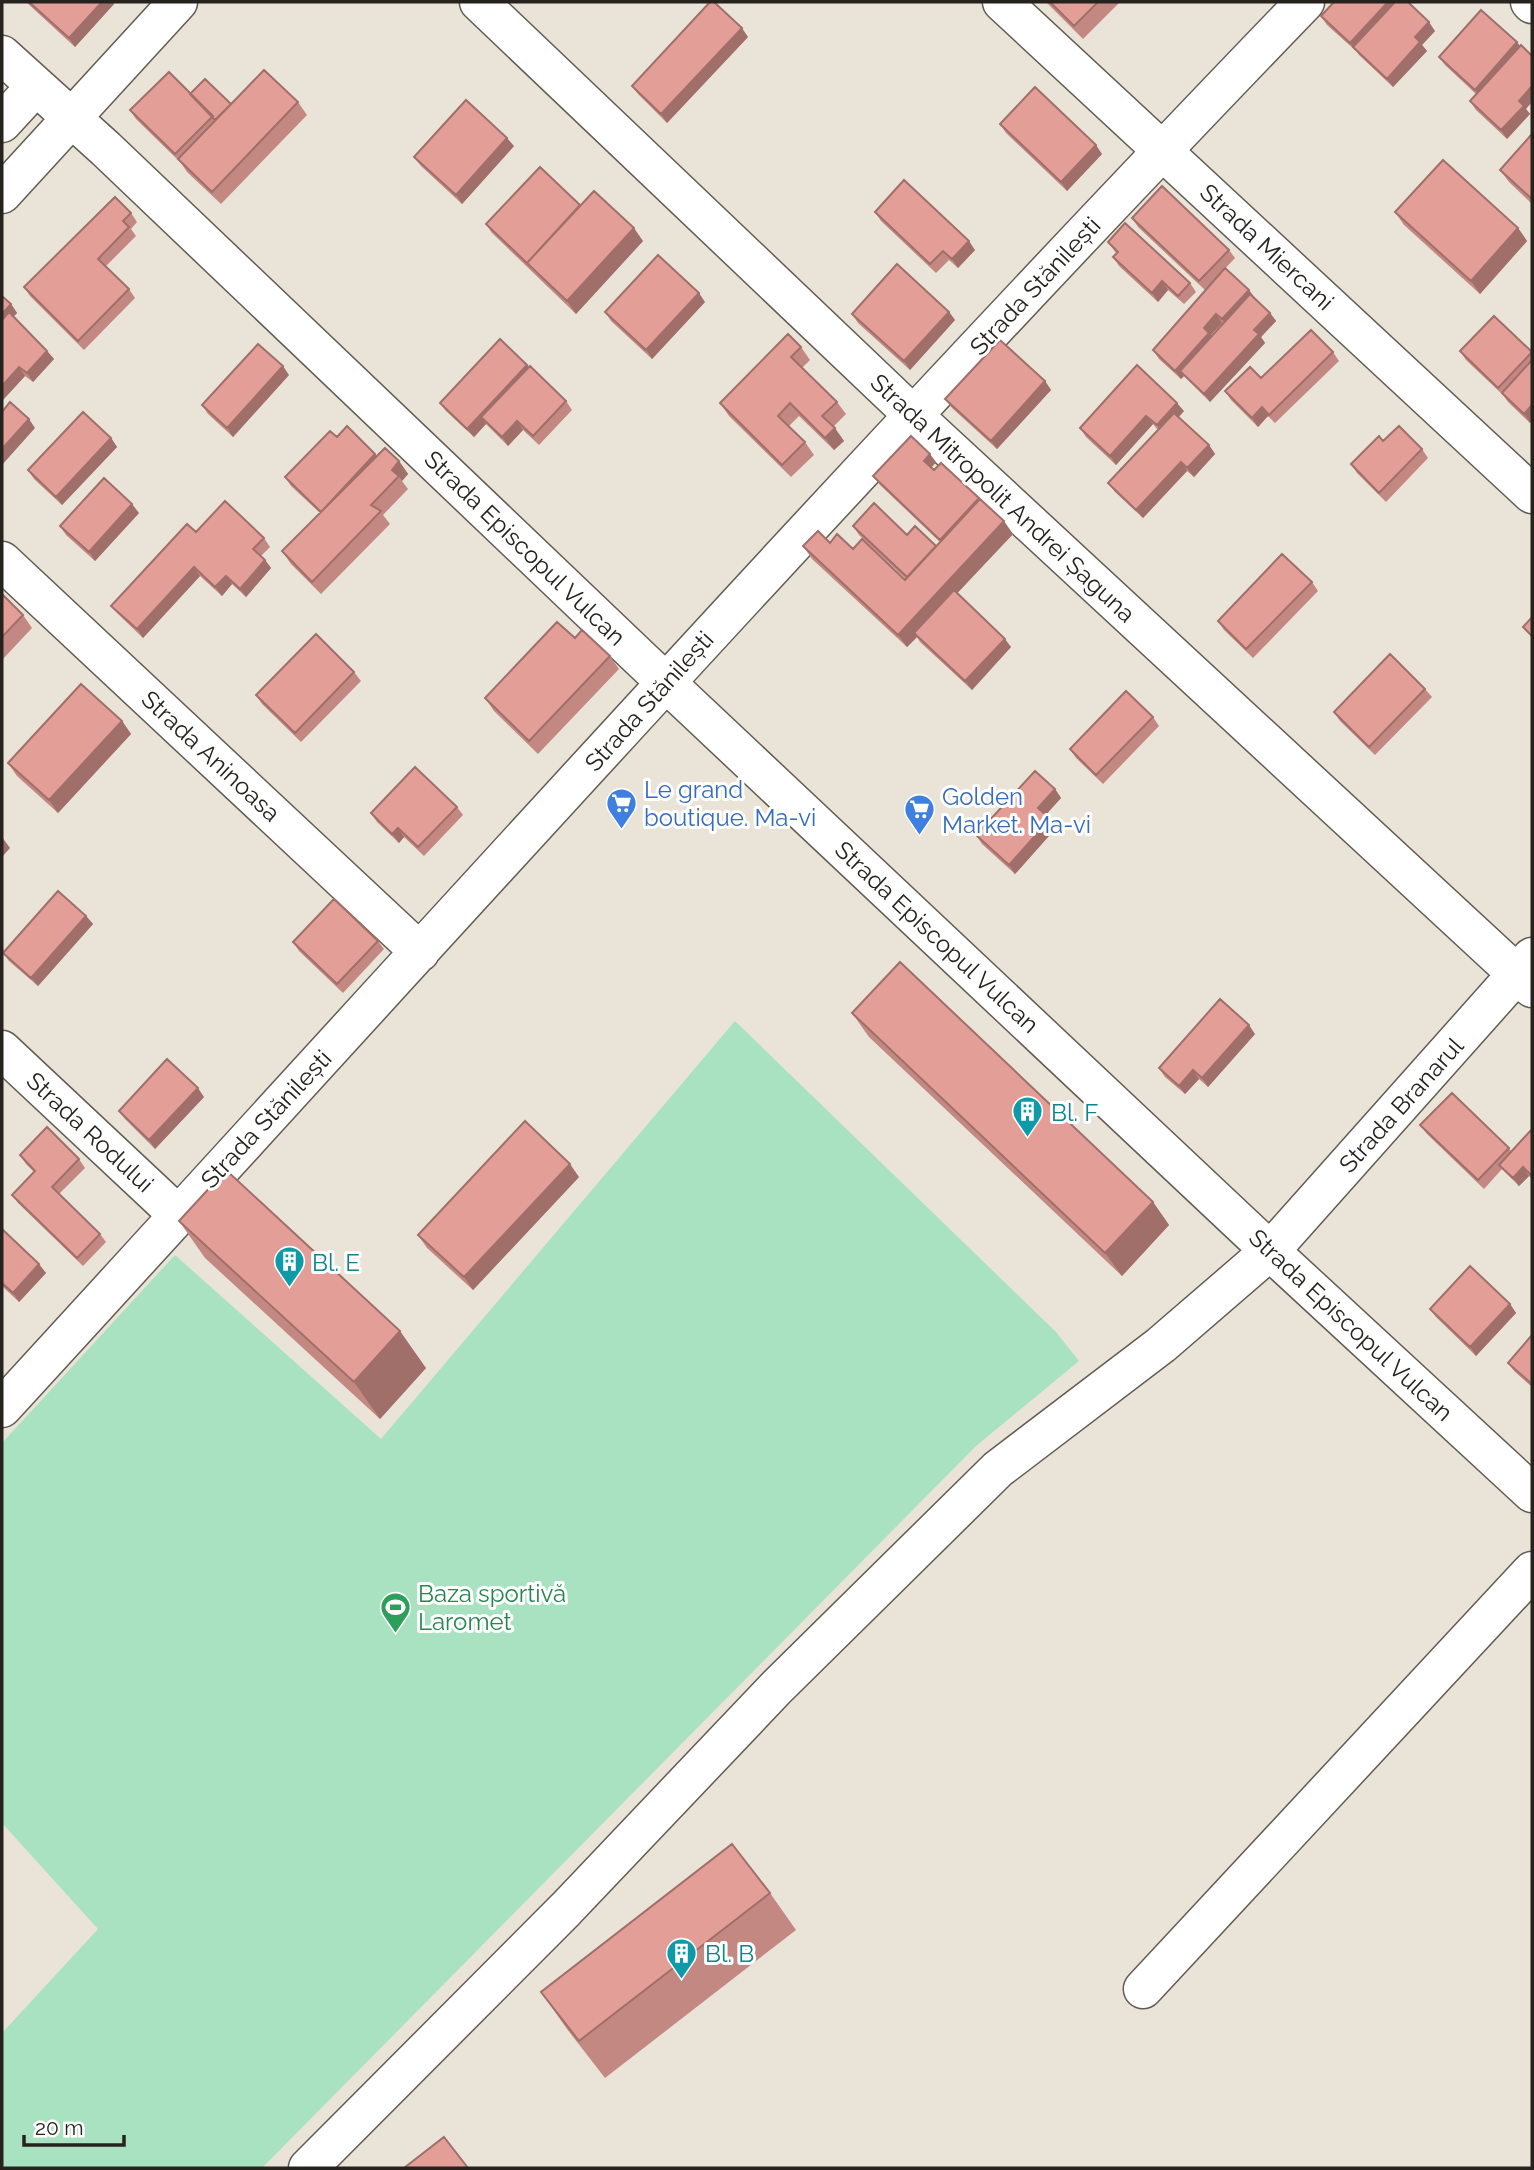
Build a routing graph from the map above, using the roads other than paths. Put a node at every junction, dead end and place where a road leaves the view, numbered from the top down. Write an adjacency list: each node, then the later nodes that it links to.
1 (178, 2): 7 (street)
2 (478, 2): 11 (street, Strada Mitropolit Andrei Șaguna)
3 (1002, 2): 9 (street, Strada Miercani)
4 (1305, 2): 9 (street, Strada Stănilești)
5 (2, 55): 6 (street, Strada Episcopul Vulcan)
6 (36, 86): 7 (street, Strada Episcopul Vulcan); 8 (street)
7 (71, 118): 10 (street); 14 (street, Strada Episcopul Vulcan)
8 (2, 123)
9 (1162, 150): 11 (street, Strada Stănilești); 12 (street, Strada Miercani)
10 (2, 194)
11 (914, 416): 14 (street, Strada Stănilești); 16 (street, Strada Mitropolit Andrei Șaguna)
12 (1532, 494)
13 (2, 561): 15 (street, Strada Aninoasa)
14 (665, 682): 15 (street, Strada Stănilești); 19 (street, Strada Episcopul Vulcan)
15 (420, 951): 18 (street, Strada Stănilești)
16 (1527, 973): 19 (street, Strada Branarul)
17 (2, 1050): 18 (street, Strada Rodului)
18 (178, 1215): 20 (street, Strada Stănilești)
19 (1270, 1251): 21 (street, Strada Episcopul Vulcan); 24 (street, Strada Branarul)
20 (2, 1408)
21 (1532, 1493)
22 (1532, 1571): 23 (street)
23 (1143, 1989)
24 (308, 2168)

